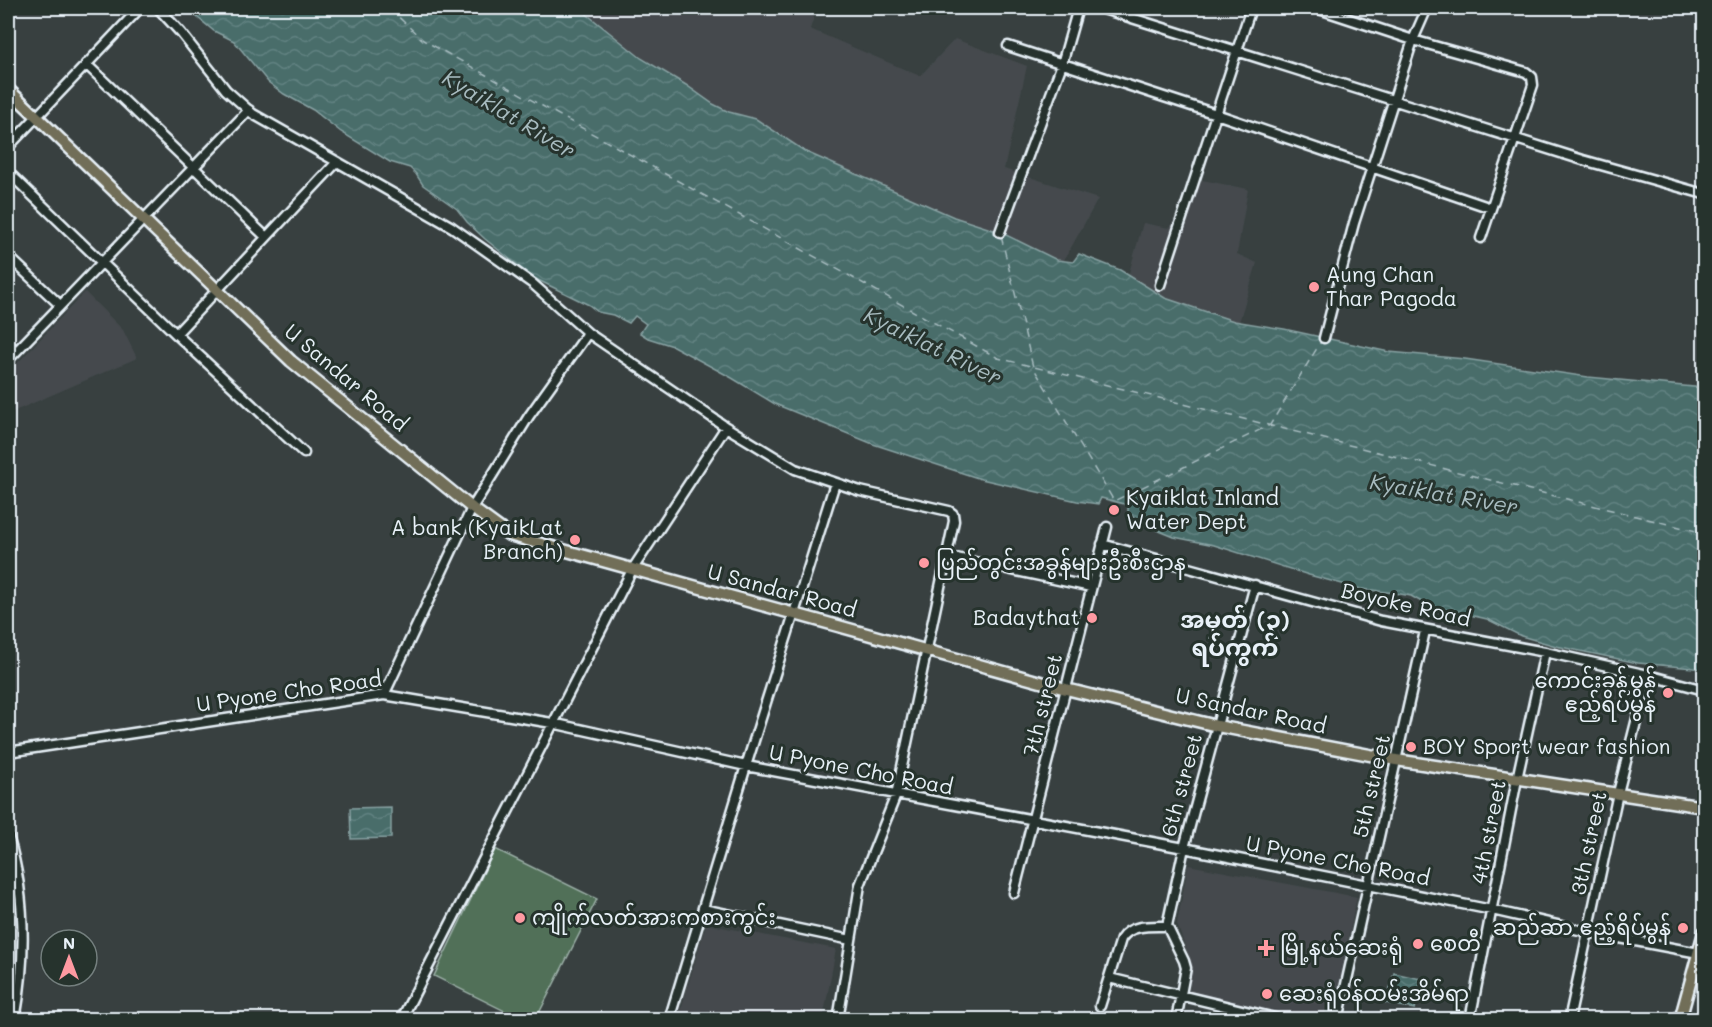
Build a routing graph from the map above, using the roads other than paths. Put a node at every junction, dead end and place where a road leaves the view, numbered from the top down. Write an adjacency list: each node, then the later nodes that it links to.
1 (140, 8): 11 (street)
2 (158, 8): 15 (street)
3 (1078, 8): 12 (street)
4 (1100, 8): 10 (street)
5 (1251, 8): 10 (street)
6 (1316, 8): 8 (street)
7 (1427, 8): 8 (street)
8 (1413, 40): 14 (street); 18 (street)
9 (1008, 46): 12 (street)
10 (1237, 51): 14 (street); 16 (street)
11 (86, 64): 17 (street); 22 (street)
12 (1062, 64): 16 (street); 27 (street)
13 (8, 89): 17 (main road, U Sandar Road)
14 (1393, 100): 18 (street); 21 (street)
15 (249, 110): 20 (street); 22 (street)
16 (1216, 114): 21 (street); 32 (street)
17 (37, 117): 19 (street); 26 (main road, U Sandar Road)
18 (1515, 139): 24 (street); 25 (street)
19 (8, 147)
20 (337, 162): 28 (street); 35 (street)
21 (1372, 167): 25 (street); 37 (street)
22 (193, 169): 26 (street); 28 (street)
23 (8, 172): 31 (street)
24 (1704, 194)
25 (1491, 208): 29 (street)
26 (144, 220): 31 (street); 33 (main road, U Sandar Road)
27 (1000, 232)
28 (266, 237): 33 (street)
29 (1481, 238)
30 (8, 256): 34 (street)
31 (103, 262): 34 (street); 36 (street)
32 (1160, 285)
33 (218, 290): 36 (street); 44 (main road, U Sandar Road)
34 (60, 305): 39 (street)
35 (588, 333): 41 (street); 44 (street)
36 (176, 334): 42 (street)
37 (1324, 338)
38 (8, 344): 39 (street)
39 (16, 351): 40 (street)
40 (8, 360)
41 (726, 427): 43 (street); 48 (street)
42 (304, 453)
43 (835, 483): 47 (street); 51 (street)
44 (471, 508): 48 (main road, U Sandar Road); 58 (street)
45 (1107, 527): 46 (street, 7th street)
46 (1102, 544): 49 (street, Boyoke Road); 50 (street, 7th street)
47 (947, 556): 50 (street); 53 (street)
48 (632, 570): 51 (main road, U Sandar Road); 59 (street)
49 (1255, 585): 52 (street, Boyoke Road); 60 (street, 6th street)
50 (1091, 587): 56 (street, 7th street)
51 (794, 615): 53 (main road, U Sandar Road); 63 (street)
52 (1425, 631): 54 (street, Boyoke Road); 62 (street, 5th street)
53 (926, 651): 56 (main road, U Sandar Road); 66 (street)
54 (1545, 652): 55 (street, Boyoke Road); 64 (street, 4th street)
55 (1647, 675): 57 (street, Boyoke Road); 65 (street, 3th street)
56 (1066, 689): 60 (main road, U Sandar Road); 68 (street, 7th street)
57 (1704, 690)
58 (384, 695): 59 (street, U Pyone Cho Road); 61 (street, U Pyone Cho Road)
59 (552, 723): 63 (street, U Pyone Cho Road); 84 (street)
60 (1217, 726): 62 (main road, U Sandar Road); 70 (street, 6th street)
61 (8, 752)
62 (1396, 760): 64 (main road, U Sandar Road); 71 (street, 5th street)
63 (746, 766): 66 (street, U Pyone Cho Road); 73 (street)
64 (1517, 779): 65 (main road, U Sandar Road); 74 (street, 4th street)
65 (1618, 793): 67 (main road, U Sandar Road); 76 (street, 3th street)
66 (896, 795): 68 (street, U Pyone Cho Road); 78 (street)
67 (1704, 807)
68 (1033, 820): 70 (street, U Pyone Cho Road); 72 (street, 7th street)
69 (8, 836): 83 (street)
70 (1184, 848): 71 (street, U Pyone Cho Road); 75 (street, 6th street)
71 (1368, 886): 74 (street, U Pyone Cho Road); 89 (street, 5th street)
72 (1014, 892)
73 (703, 909): 78 (street); 85 (street)
74 (1492, 910): 76 (street, U Pyone Cho Road); 90 (street, 4th street)
75 (1167, 926): 80 (street); 81 (street)
76 (1588, 932): 79 (street, U Pyone Cho Road); 91 (street, 3th street)
77 (1704, 932): 79 (main road)
78 (851, 940): 86 (street)
79 (1702, 954): 92 (main road)
80 (1109, 978): 81 (street); 82 (street)
81 (1181, 995): 87 (street); 88 (street)
82 (1100, 1006)
83 (15, 1020)
84 (401, 1020)
85 (669, 1020)
86 (838, 1020)
87 (1176, 1020)
88 (1283, 1020)
89 (1338, 1020)
90 (1470, 1020)
91 (1569, 1020)
92 (1680, 1020)

